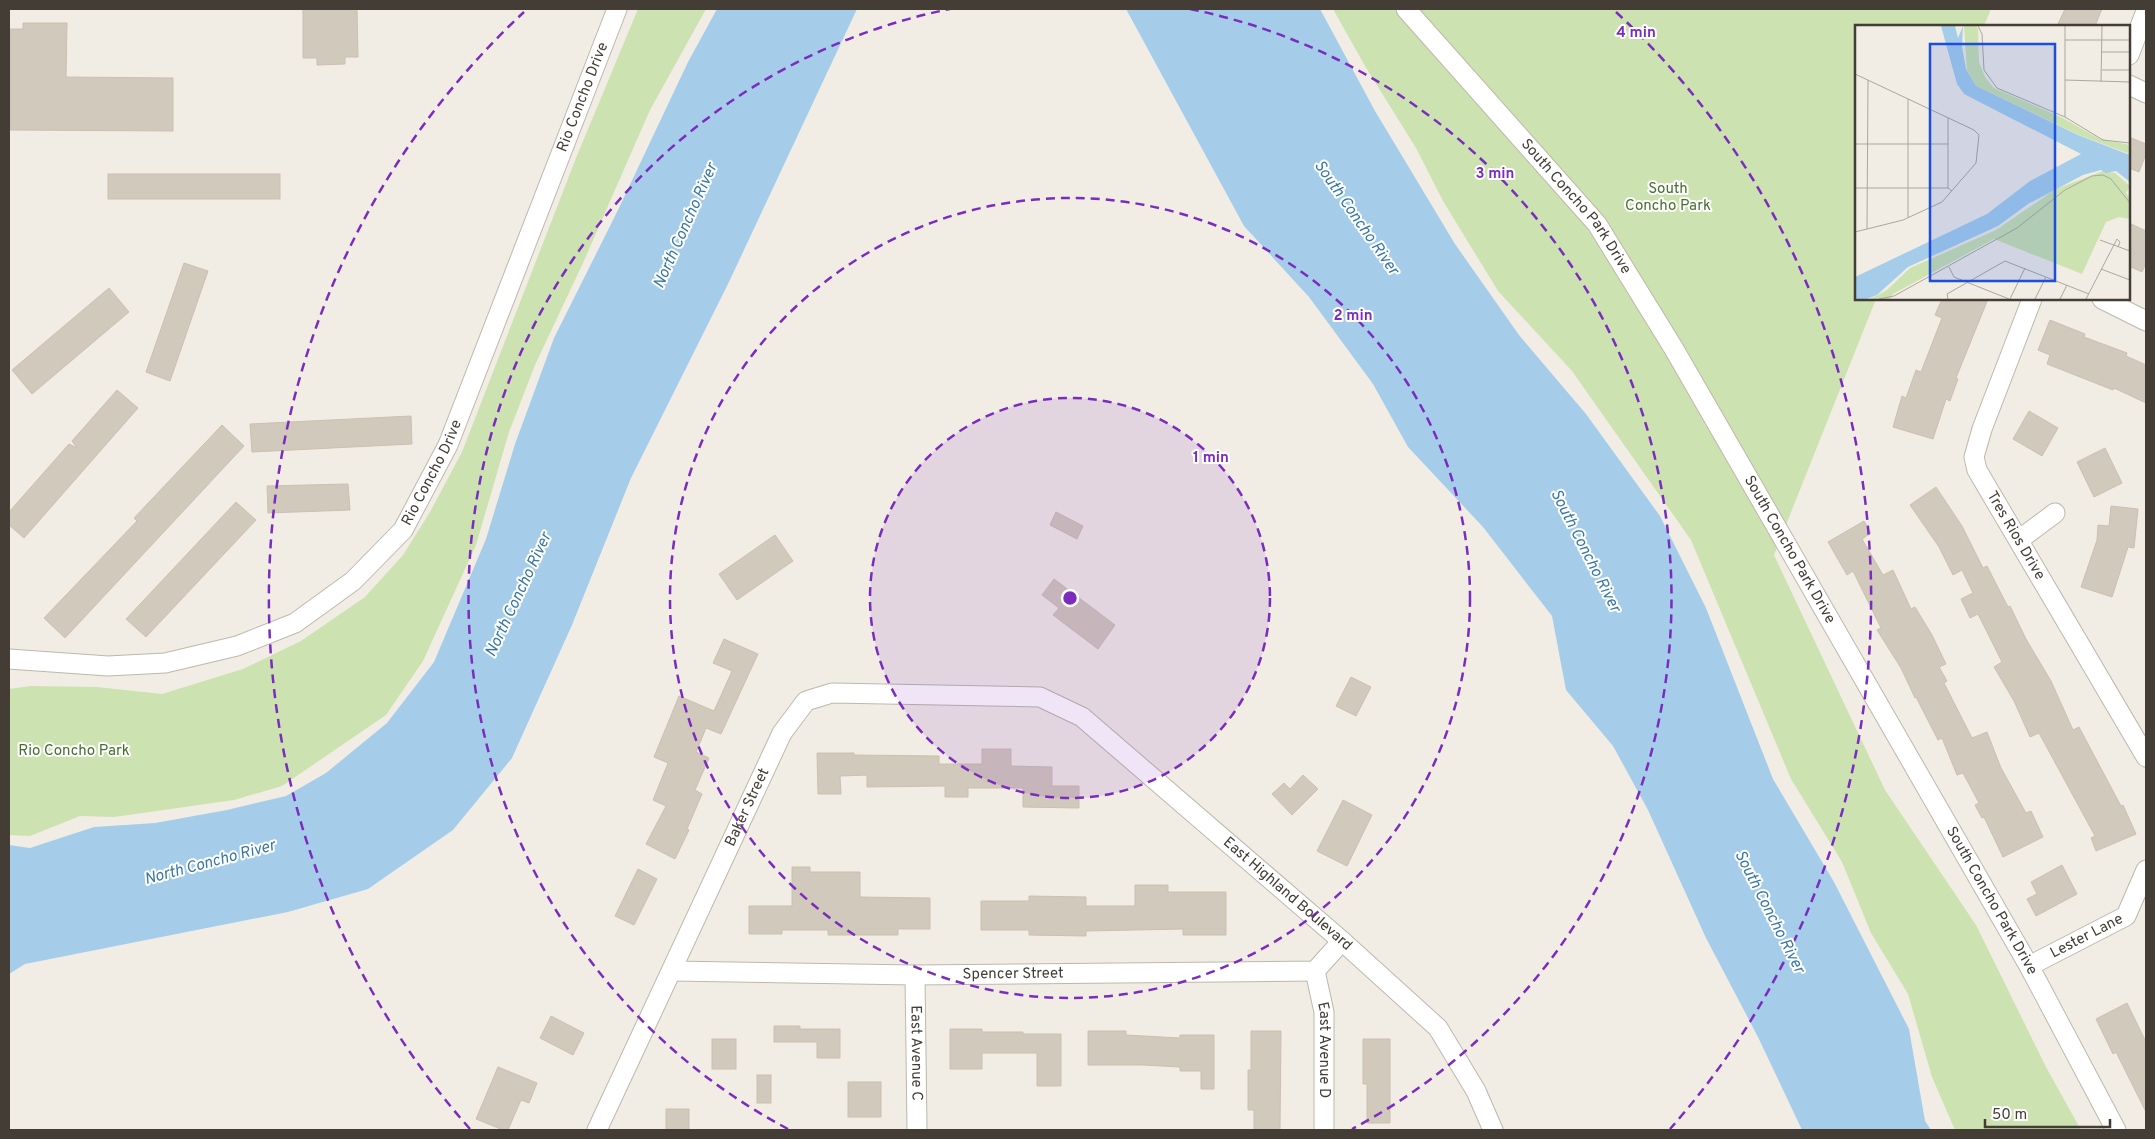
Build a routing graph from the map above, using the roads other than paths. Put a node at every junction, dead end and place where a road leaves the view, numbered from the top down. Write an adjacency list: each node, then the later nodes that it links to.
1 (616, 9): 12 (street, Rio Concho Drive)
2 (1406, 9): 17 (street, South Concho Park Drive)
3 (2146, 11): 4 (street)
4 (2130, 53)
5 (2130, 85): 6 (street)
6 (2146, 93)
7 (2032, 300): 11 (street, Tres Rios Drive)
8 (2104, 300): 9 (street)
9 (2146, 320)
10 (2055, 513): 11 (street)
11 (2020, 539): 14 (street, Tres Rios Drive)
12 (9, 659)
13 (1040, 697): 16 (street, East Highland Boulevard); 18 (street, Baker Street)
14 (2146, 757)
15 (2146, 870): 17 (street, Lester Lane)
16 (1342, 941): 19 (street); 24 (street, East Highland Boulevard)
17 (2029, 966): 25 (street, South Concho Park Drive)
18 (672, 972): 20 (street, Spencer Street); 21 (street, Baker Street)
19 (1315, 972): 20 (street, Spencer Street); 23 (street, East Avenue D)
20 (915, 974): 22 (street, East Avenue C)
21 (597, 1130)
22 (916, 1130)
23 (1324, 1130)
24 (1493, 1130)
25 (2116, 1130)

